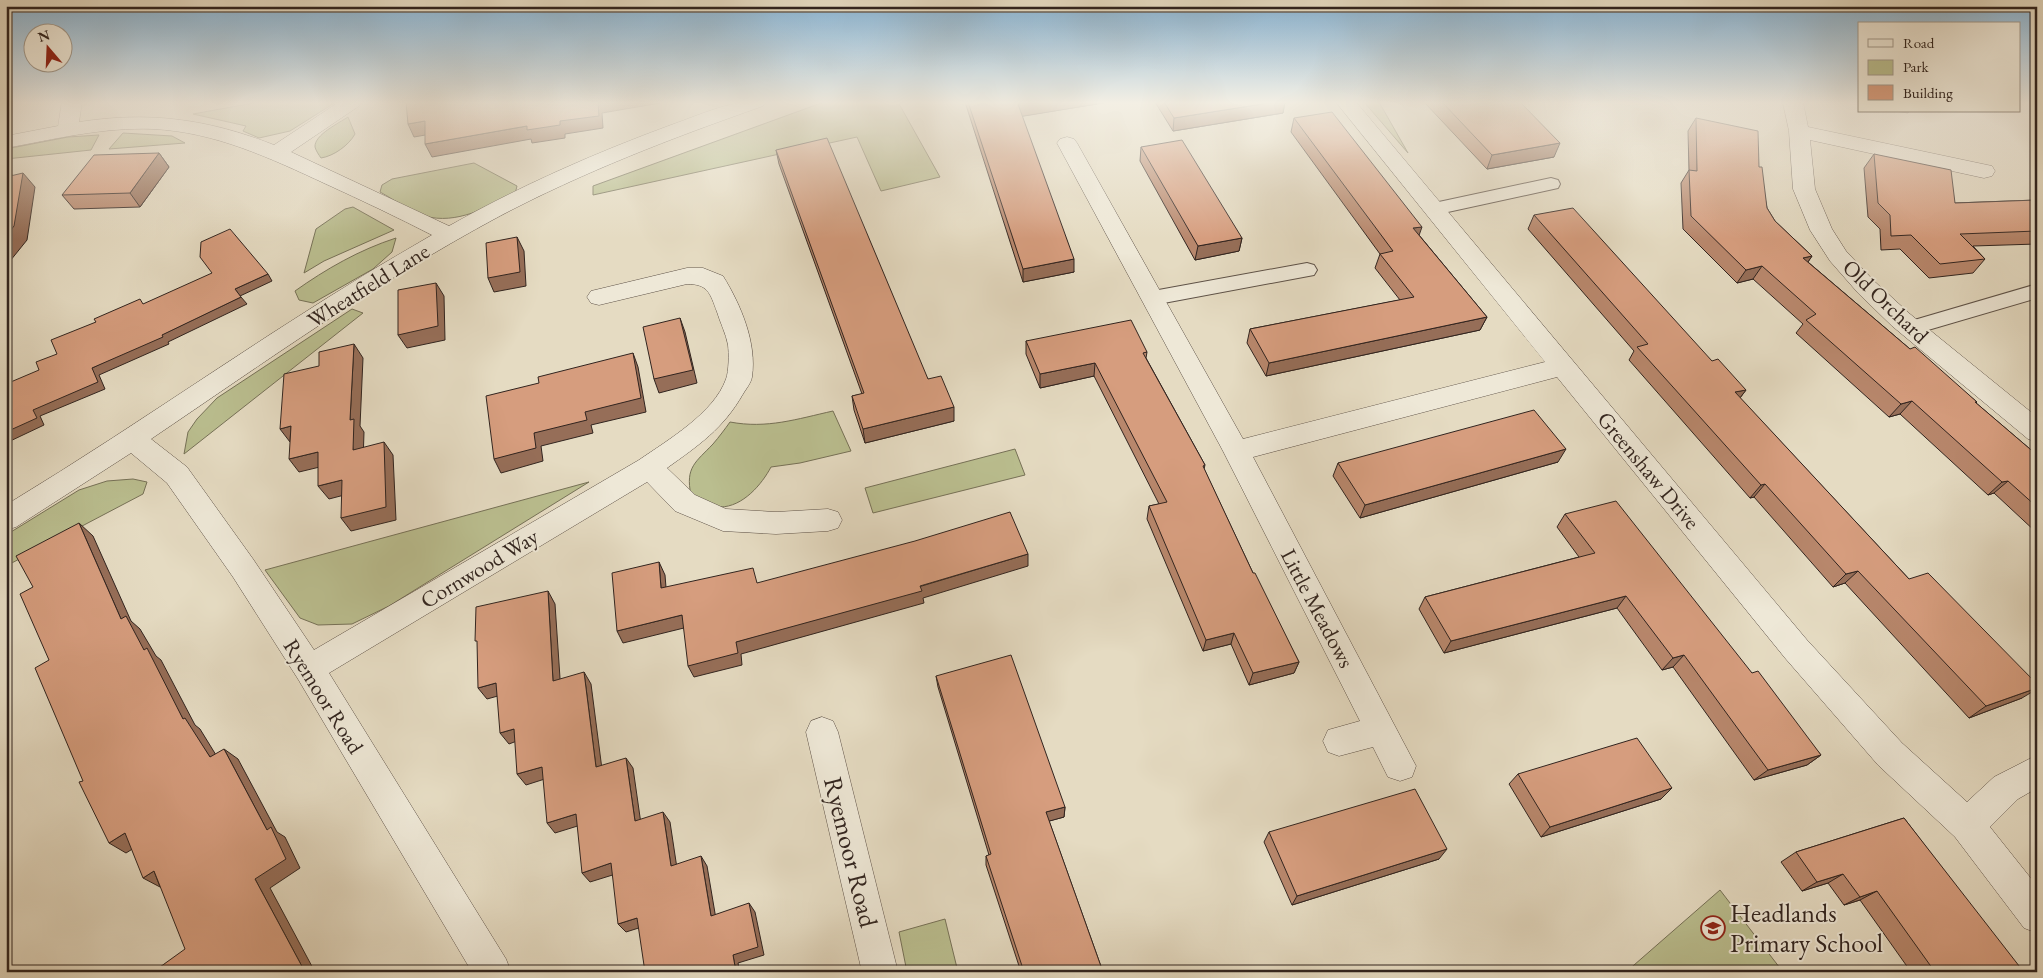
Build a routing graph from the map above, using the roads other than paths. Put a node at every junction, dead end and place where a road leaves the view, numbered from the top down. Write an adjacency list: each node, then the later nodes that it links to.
1 (261, 148): 8 (street)
2 (284, 148): 8 (street)
3 (633, 148): 12 (street, Wheatfield Lane)
4 (1069, 148): 16 (street, Little Meadows)
5 (1384, 148): 11 (street, Greenshaw Drive)
6 (1800, 148): 17 (street, Old Orchard)
7 (1874, 148): 9 (street)
8 (276, 153): 12 (street)
9 (1984, 172)
10 (1551, 184): 11 (lane)
11 (1434, 209): 18 (street, Greenshaw Drive)
12 (449, 235): 20 (street, Wheatfield Lane)
13 (1307, 270): 16 (lane)
14 (2037, 291): 17 (lane)
15 (600, 297): 22 (street, Cornwood Way)
16 (1153, 298): 21 (street, Little Meadows)
17 (1911, 328): 19 (street, Old Orchard)
18 (1563, 366): 21 (street); 31 (street, Greenshaw Drive)
19 (2037, 432)
20 (134, 439): 23 (street, Wheatfield Lane); 25 (street, Ryemoor Road)
21 (1236, 451): 26 (street, Little Meadows)
22 (649, 467): 24 (street); 25 (street, Cornwood Way)
23 (6, 519)
24 (828, 520)
25 (309, 669): 33 (street, Ryemoor Road)
26 (1381, 730): 28 (street); 29 (street, Little Meadows)
27 (822, 732): 34 (street, Ryemoor Road)
28 (1339, 741)
29 (1400, 766)
30 (2037, 770): 31 (street)
31 (1967, 825): 32 (street, Greenshaw Drive)
32 (2037, 915)
33 (493, 972)
34 (880, 972)

